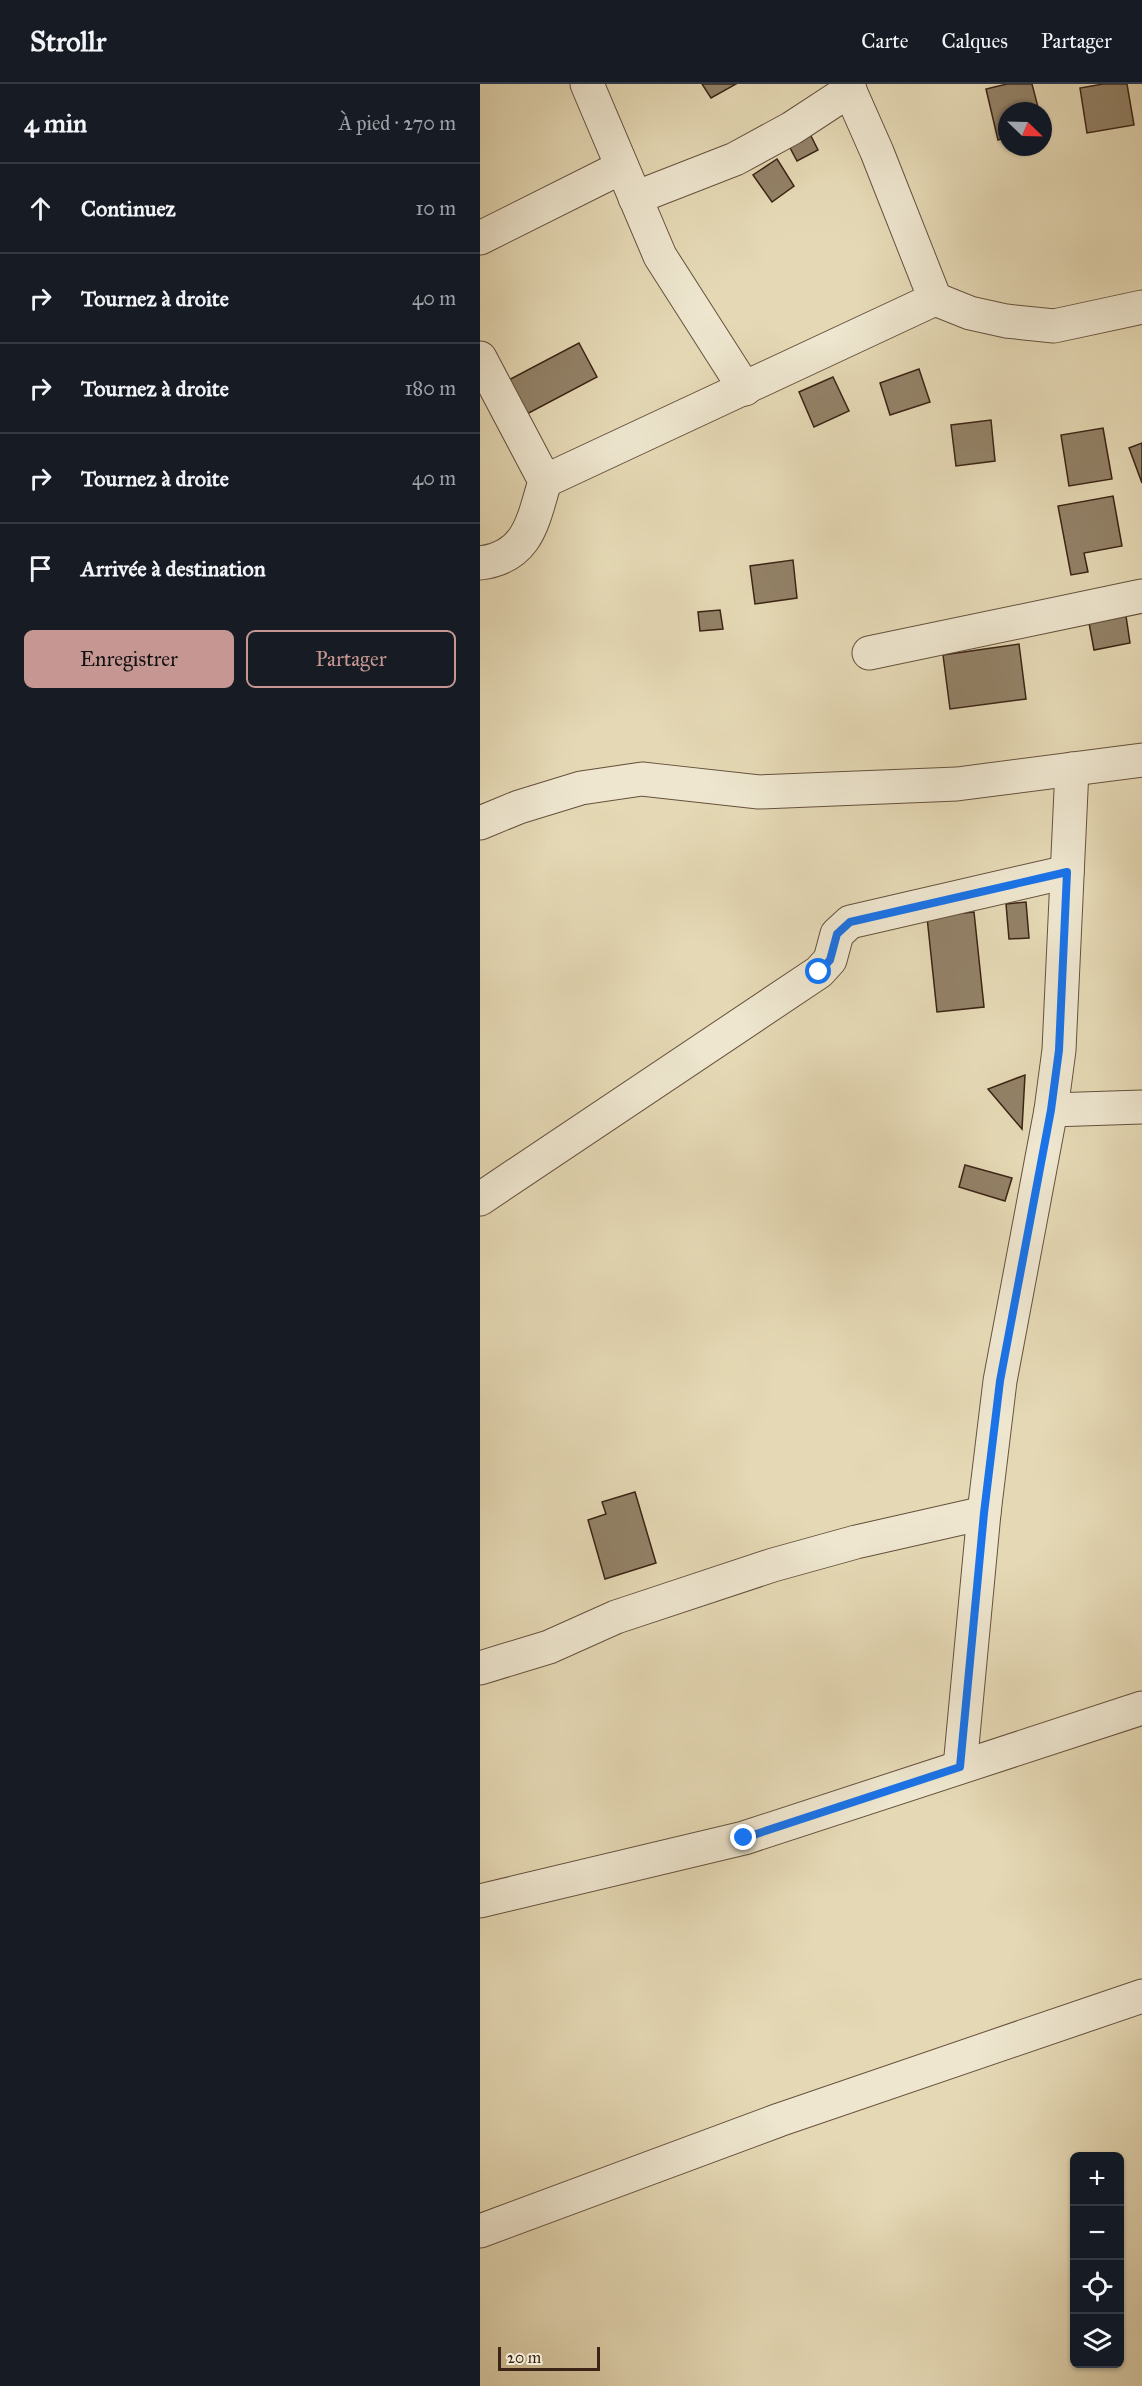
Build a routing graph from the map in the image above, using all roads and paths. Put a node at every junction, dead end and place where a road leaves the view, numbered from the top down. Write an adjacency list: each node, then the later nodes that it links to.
1 (587, 84): 3 (street)
2 (848, 87): 4 (street); 6 (street)
3 (622, 167): 4 (street); 5 (street)
4 (635, 198): 9 (street)
5 (480, 238)
6 (935, 299): 7 (street); 9 (street)
7 (1142, 307)
8 (480, 358): 10 (street)
9 (745, 389): 10 (street)
10 (545, 481): 11 (street)
11 (480, 563)
12 (1142, 596): 13 (street)
13 (869, 653)
14 (1142, 759): 15 (street)
15 (1072, 769): 16 (street); 17 (street)
16 (480, 823)
17 (1067, 872): 19 (street); 20 (street)
18 (1142, 1107): 19 (street)
19 (1051, 1110): 21 (street)
20 (480, 1199)
21 (984, 1513): 22 (street); 24 (street)
22 (480, 1668)
23 (1142, 1708): 24 (street)
24 (960, 1767): 25 (street)
25 (480, 1901)
26 (1142, 1996): 27 (street)
27 (480, 2231)

